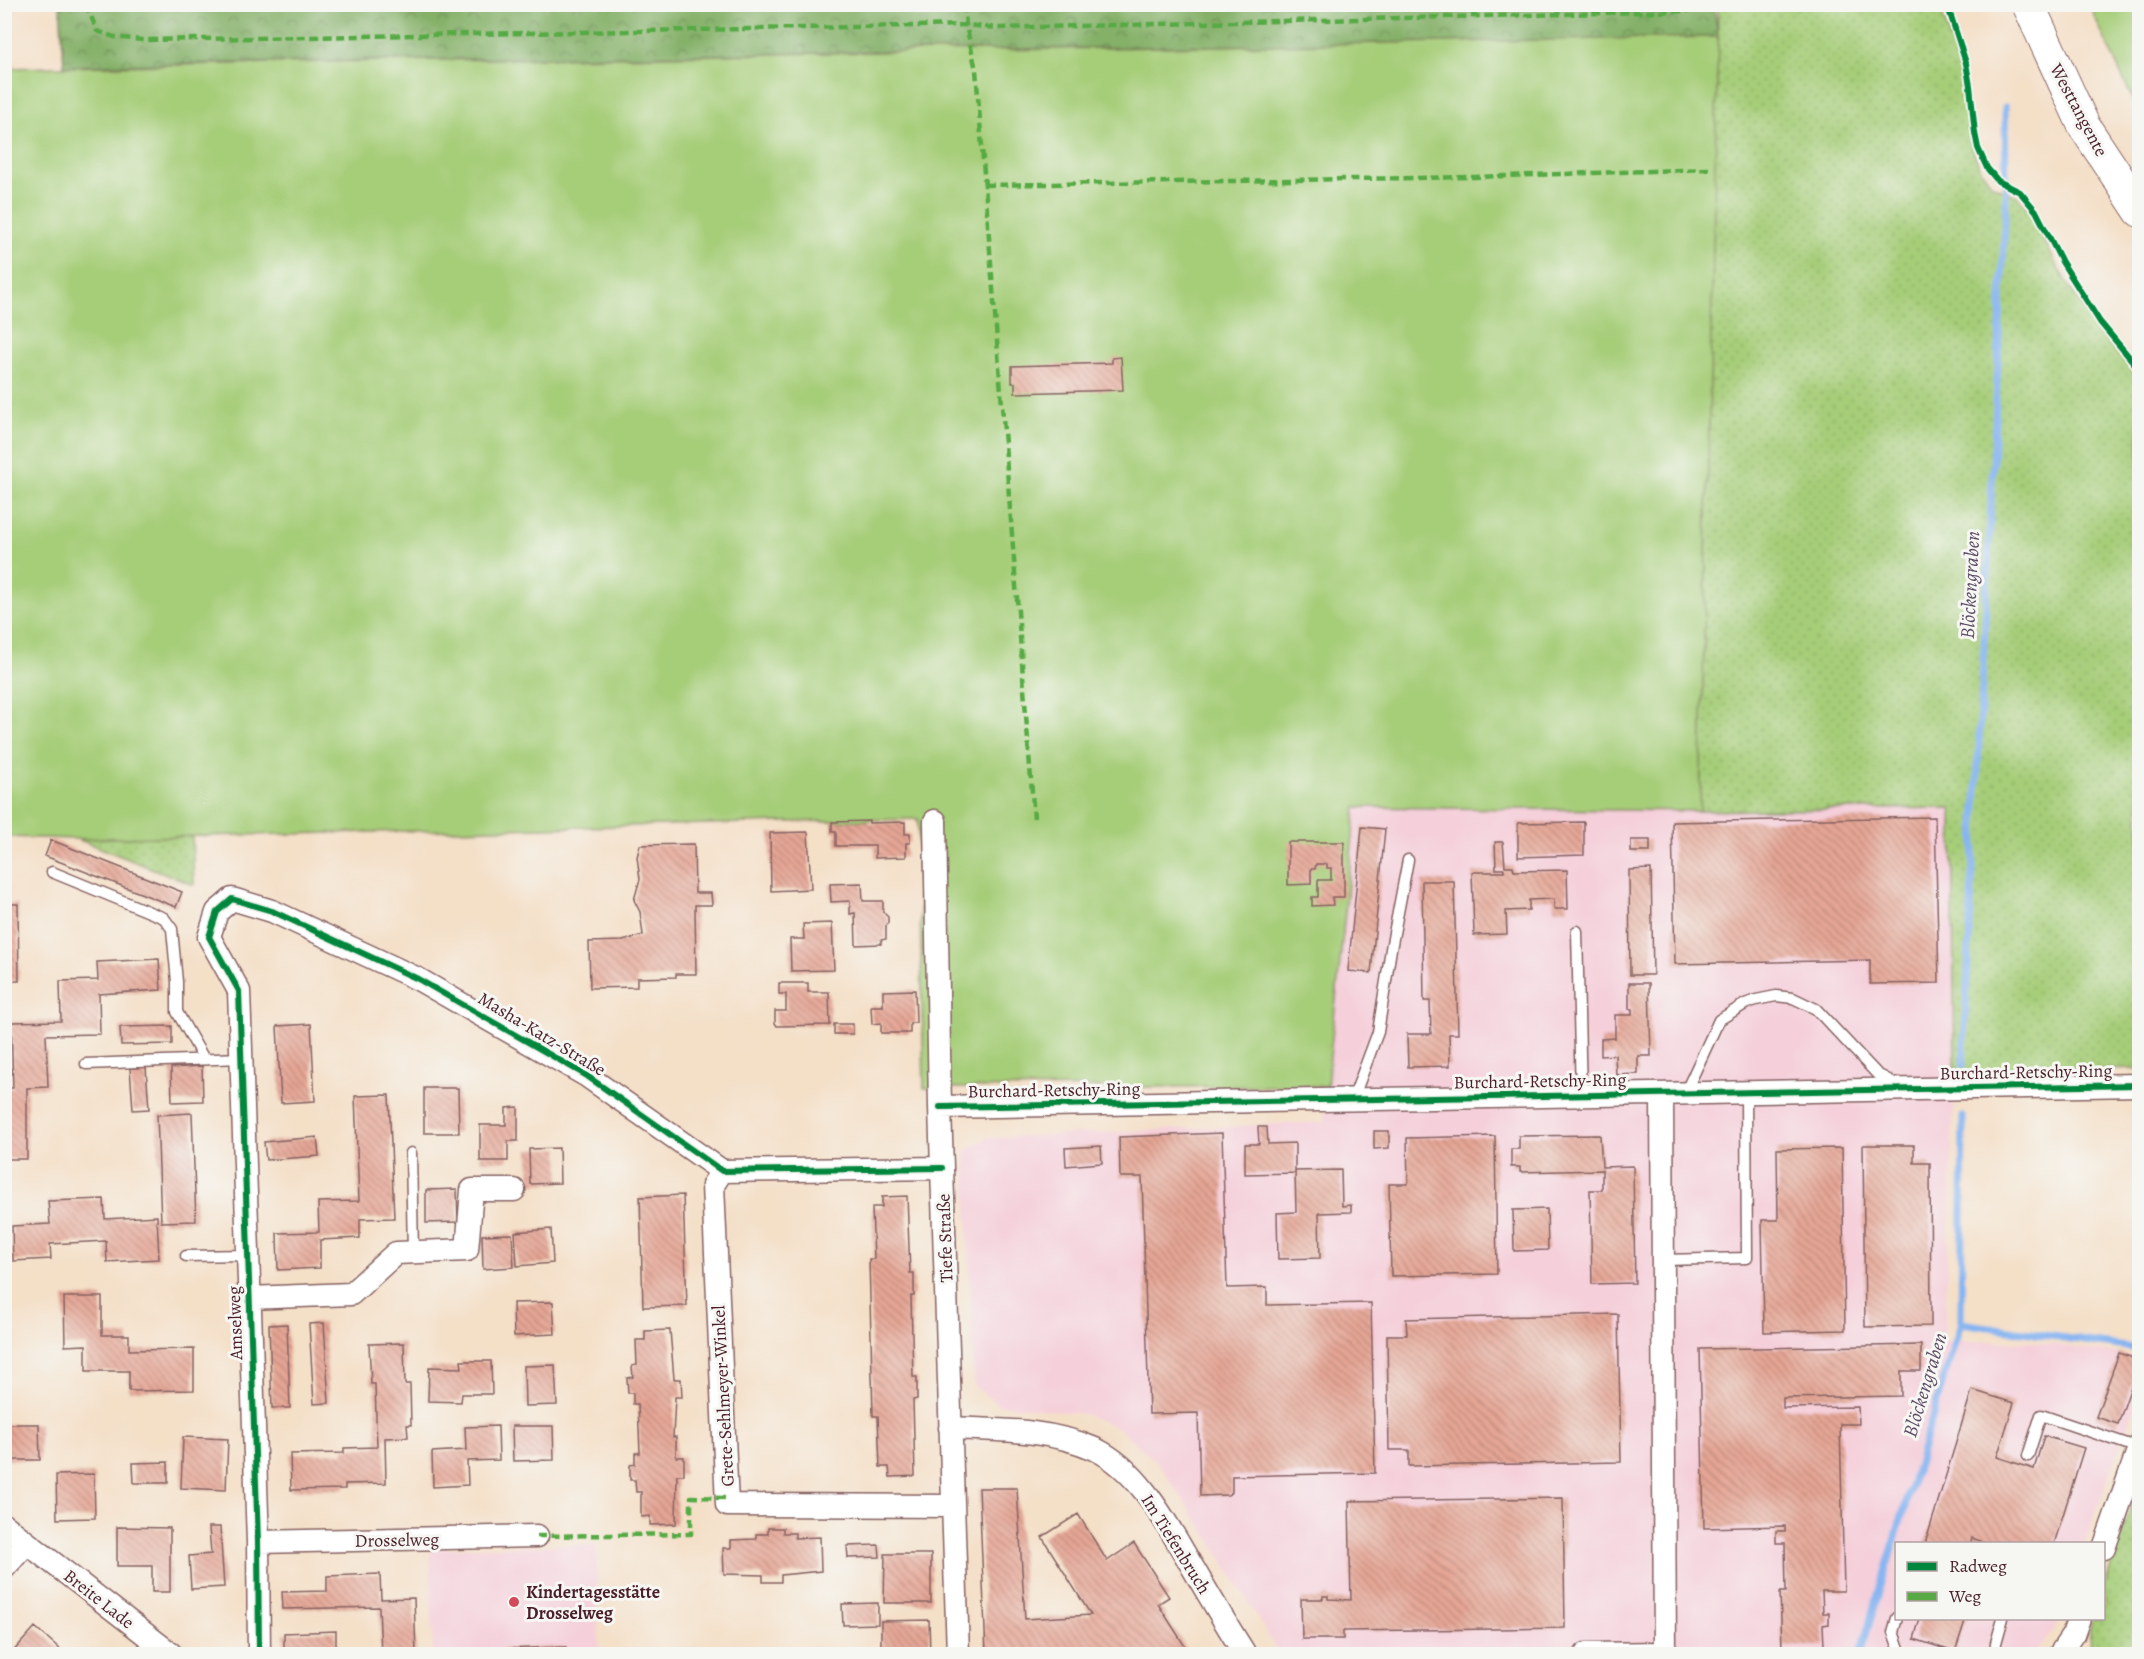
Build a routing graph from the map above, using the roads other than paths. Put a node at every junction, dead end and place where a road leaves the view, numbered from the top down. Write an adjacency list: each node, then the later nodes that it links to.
1 (2028, 4): 2 (main road, Westtangente)
2 (2139, 211)
3 (935, 821): 18 (street, Tiefe Straße)
4 (1408, 860): 17 (lane)
5 (52, 872): 9 (lane)
6 (1577, 931): 16 (lane)
7 (239, 991): 8 (street, Amselweg); 21 (street, Masha-Katz-Straße)
8 (241, 1058): 9 (lane); 24 (street, Amselweg)
9 (204, 1059): 10 (lane)
10 (86, 1064)
11 (2139, 1084): 12 (street, Burchard-Retschy-Ring)
12 (1906, 1089): 13 (street, Burchard-Retschy-Ring); 15 (lane)
13 (1746, 1093): 15 (street, Burchard-Retschy-Ring); 26 (lane)
14 (1662, 1094): 15 (street, Burchard-Retschy-Ring); 16 (street, Burchard-Retschy-Ring); 26 (street)
15 (1685, 1094)
16 (1581, 1095): 17 (street, Burchard-Retschy-Ring)
17 (1353, 1099): 18 (street, Burchard-Retschy-Ring)
18 (940, 1107): 20 (street, Tiefe Straße)
19 (411, 1153): 23 (lane)
20 (942, 1168): 21 (street); 28 (street, Tiefe Straße)
21 (722, 1171): 31 (street, Grete-Sehlmeyer-Winkel)
22 (514, 1190): 23 (street, Amselweg)
23 (413, 1252): 27 (street, Amselweg)
24 (247, 1255): 25 (lane); 27 (street, Amselweg)
25 (186, 1256)
26 (1663, 1260): 46 (street)
27 (249, 1298): 34 (street, Amselweg)
28 (950, 1428): 31 (street, Tiefe Straße); 44 (street, Im Tiefenbruch)
29 (2139, 1446): 30 (lane); 35 (street)
30 (2028, 1456)
31 (953, 1506): 43 (street, Tiefe Straße)
32 (4, 1525): 36 (street, Breite Lade)
33 (537, 1536): 34 (street, Drosselweg)
34 (258, 1542): 42 (street, Amselweg)
35 (2105, 1542)
36 (27, 1543): 37 (street); 41 (street, Breite Lade)
37 (4, 1568)
38 (1896, 1620): 47 (lane)
39 (2002, 1620): 48 (lane)
40 (2078, 1620): 49 (street)
41 (171, 1654)
42 (260, 1654)
43 (958, 1654)
44 (1245, 1654)
45 (1586, 1654): 46 (street)
46 (1666, 1654)
47 (1901, 1654)
48 (1995, 1654)
49 (2060, 1654)

